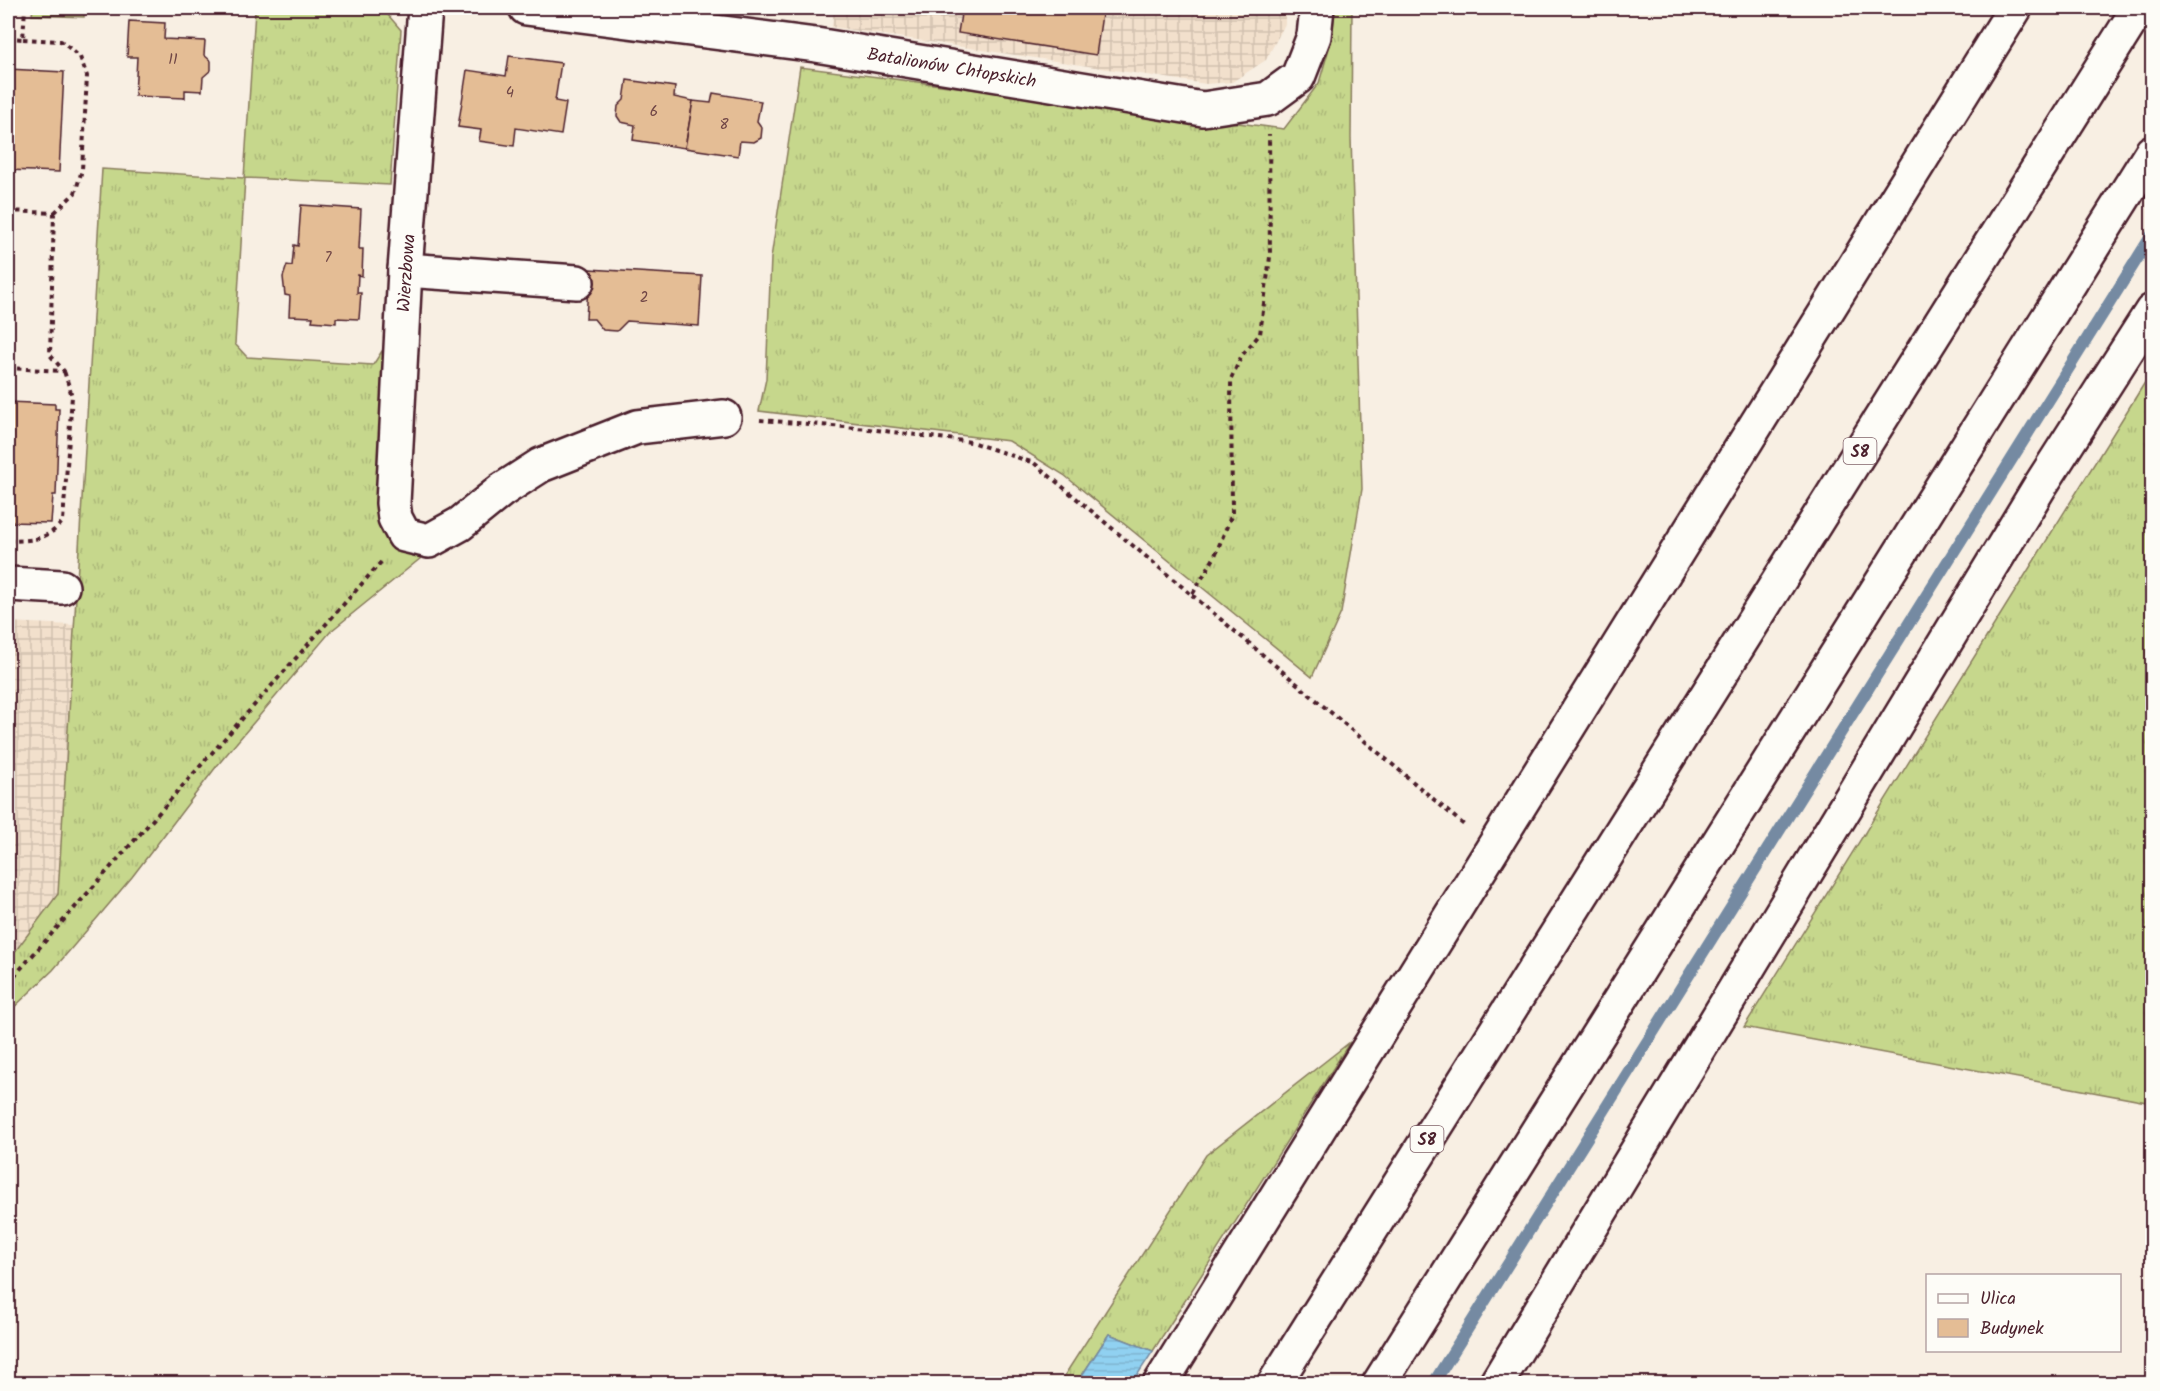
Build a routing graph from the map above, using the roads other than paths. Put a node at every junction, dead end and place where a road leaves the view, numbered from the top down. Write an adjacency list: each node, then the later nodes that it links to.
1 (425, 8): 7 (main road, Wierzbowa)
2 (526, 8): 3 (main road, Batalionów Chłopskich)
3 (1317, 8)
4 (2015, 8): 13 (main road)
5 (2139, 8): 14 (main road, S8)
6 (2152, 152): 15 (main road)
7 (405, 270): 8 (main road); 10 (main road, Wierzbowa)
8 (577, 282)
9 (2152, 311): 16 (main road)
10 (724, 417)
11 (8, 584): 12 (main road)
12 (62, 587)
13 (1160, 1383)
14 (1274, 1383)
15 (1379, 1383)
16 (1496, 1383)

